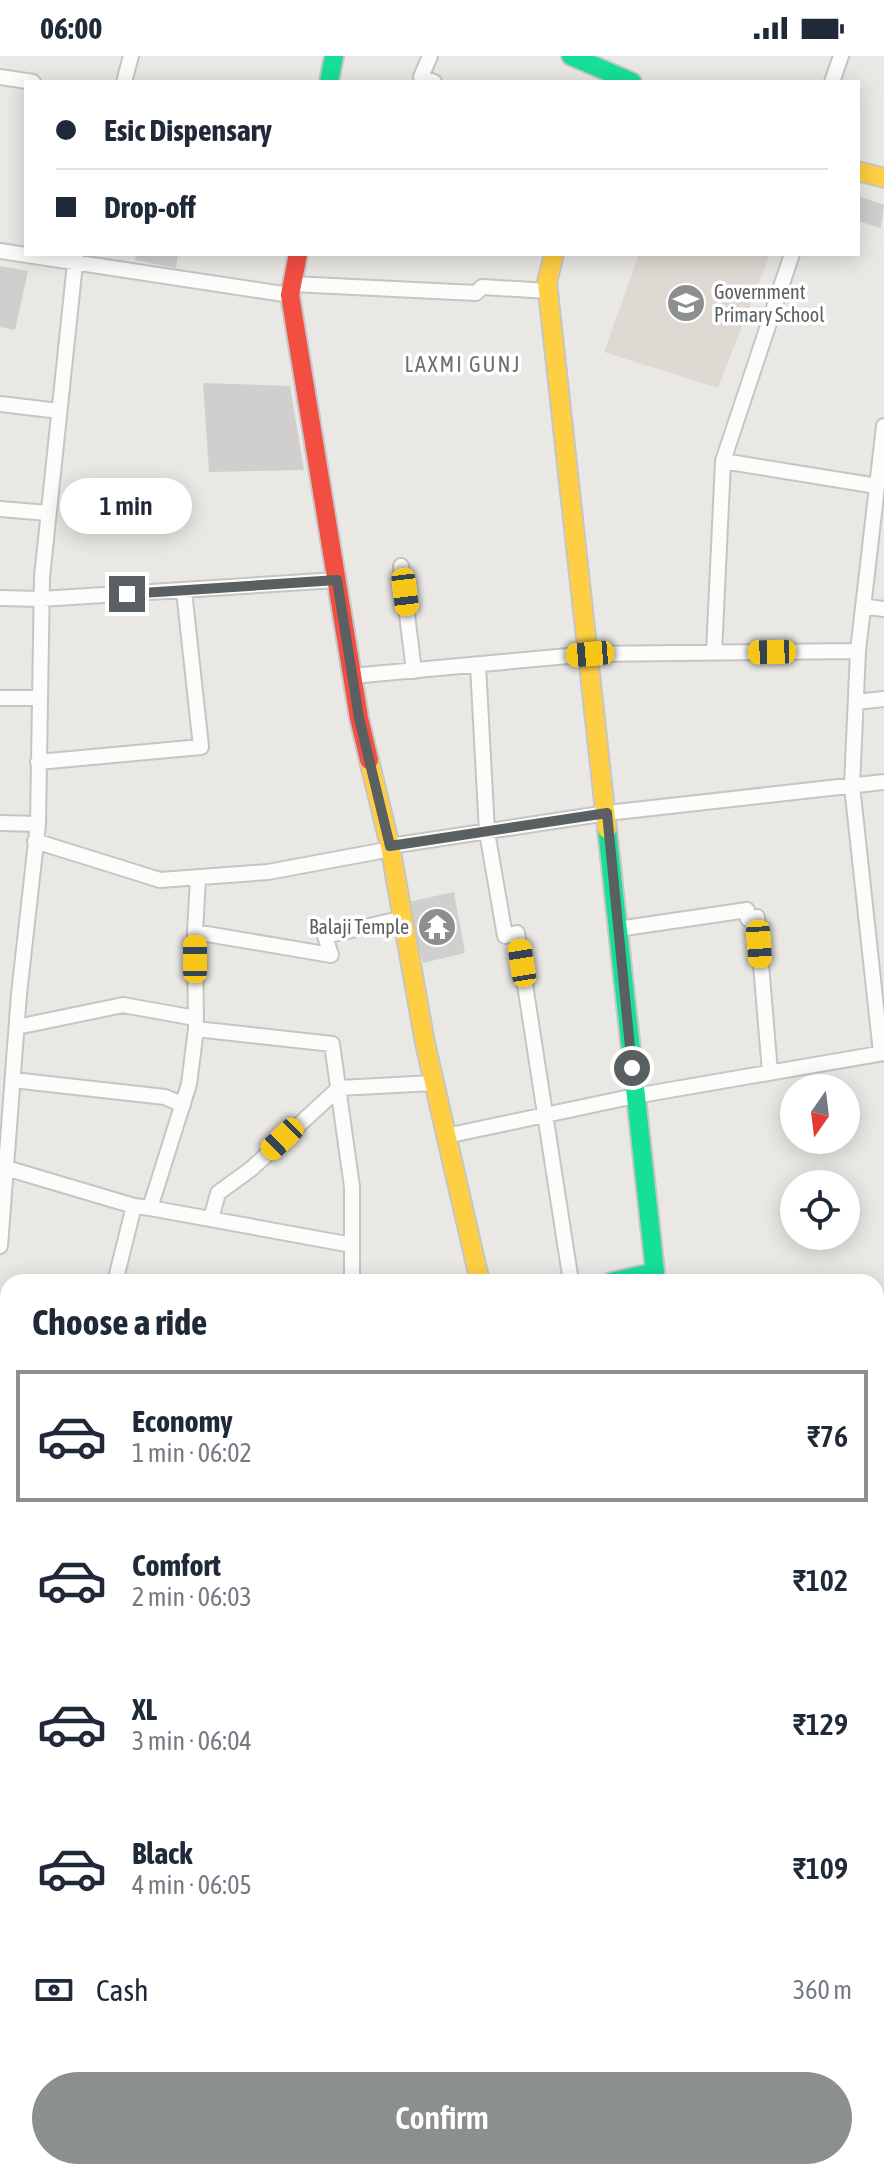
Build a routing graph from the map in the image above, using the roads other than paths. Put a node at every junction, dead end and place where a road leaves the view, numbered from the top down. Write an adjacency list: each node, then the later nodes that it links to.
1 (131, 56): 8 (street)
2 (334, 56): 9 (street)
3 (430, 56): 10 (street)
4 (571, 56): 6 (street)
5 (841, 56): 12 (street)
6 (594, 75): 11 (street)
7 (0, 77): 13 (street)
8 (125, 80)
9 (329, 80)
10 (429, 80)
11 (621, 80)
12 (833, 80)
13 (24, 81)
14 (860, 172): 15 (street)
15 (884, 178)
16 (0, 251): 17 (street)
17 (24, 254)
18 (47, 256): 22 (street)
19 (298, 256): 23 (street)
20 (554, 256): 24 (street)
21 (791, 256): 28 (street)
22 (75, 259): 23 (street); 26 (street)
23 (291, 289): 24 (street); 33 (street)
24 (548, 291): 41 (street)
25 (0, 404): 26 (street)
26 (59, 411): 31 (street)
27 (884, 426): 29 (street)
28 (723, 461): 29 (street); 40 (street)
29 (877, 486): 37 (street)
30 (0, 509): 31 (street)
31 (48, 513): 36 (street)
32 (401, 566): 43 (street)
33 (337, 580): 34 (street); 44 (street)
34 (184, 591): 36 (street); 49 (street)
35 (0, 598): 36 (street)
36 (41, 599): 46 (street)
37 (863, 606): 38 (street); 39 (street)
38 (884, 609)
39 (858, 651): 40 (street); 48 (street)
40 (714, 653): 41 (street)
41 (590, 654): 42 (street); 52 (street)
42 (478, 665): 43 (street); 55 (street)
43 (414, 671): 44 (street)
44 (352, 676): 57 (street)
45 (0, 698): 46 (street)
46 (39, 698): 49 (street)
47 (884, 699): 48 (street)
48 (856, 702): 51 (street)
49 (38, 762): 54 (street)
50 (884, 782): 51 (street)
51 (852, 786): 52 (street); 65 (street)
52 (607, 813): 55 (street); 60 (street)
53 (0, 823): 54 (street)
54 (38, 824): 56 (street)
55 (487, 832): 57 (street); 72 (street)
56 (35, 841): 58 (street); 63 (street)
57 (390, 848): 58 (street); 59 (street)
58 (198, 878): 61 (street)
59 (404, 918): 61 (street); 68 (street)
60 (618, 929): 66 (street); 70 (street)
61 (195, 932): 62 (street)
62 (196, 1023): 63 (street); 69 (street); 71 (street)
63 (17, 1027): 64 (street)
64 (8, 1048): 67 (street)
65 (883, 1053): 66 (street)
66 (770, 1072): 70 (street)
67 (13, 1080): 71 (street); 74 (street)
68 (434, 1083): 69 (street); 73 (street)
69 (339, 1088): 77 (street); 78 (street)
70 (635, 1096): 72 (street); 84 (street)
71 (183, 1105): 76 (street)
72 (545, 1115): 73 (street); 83 (street)
73 (446, 1136): 82 (street)
74 (6, 1168): 75 (street); 79 (street)
75 (134, 1206): 76 (street); 80 (street)
76 (150, 1208): 77 (street)
77 (211, 1219): 78 (street)
78 (352, 1245): 81 (street)
79 (0, 1246)
80 (117, 1274)
81 (352, 1274)
82 (478, 1274)
83 (570, 1274)
84 (646, 1274)

